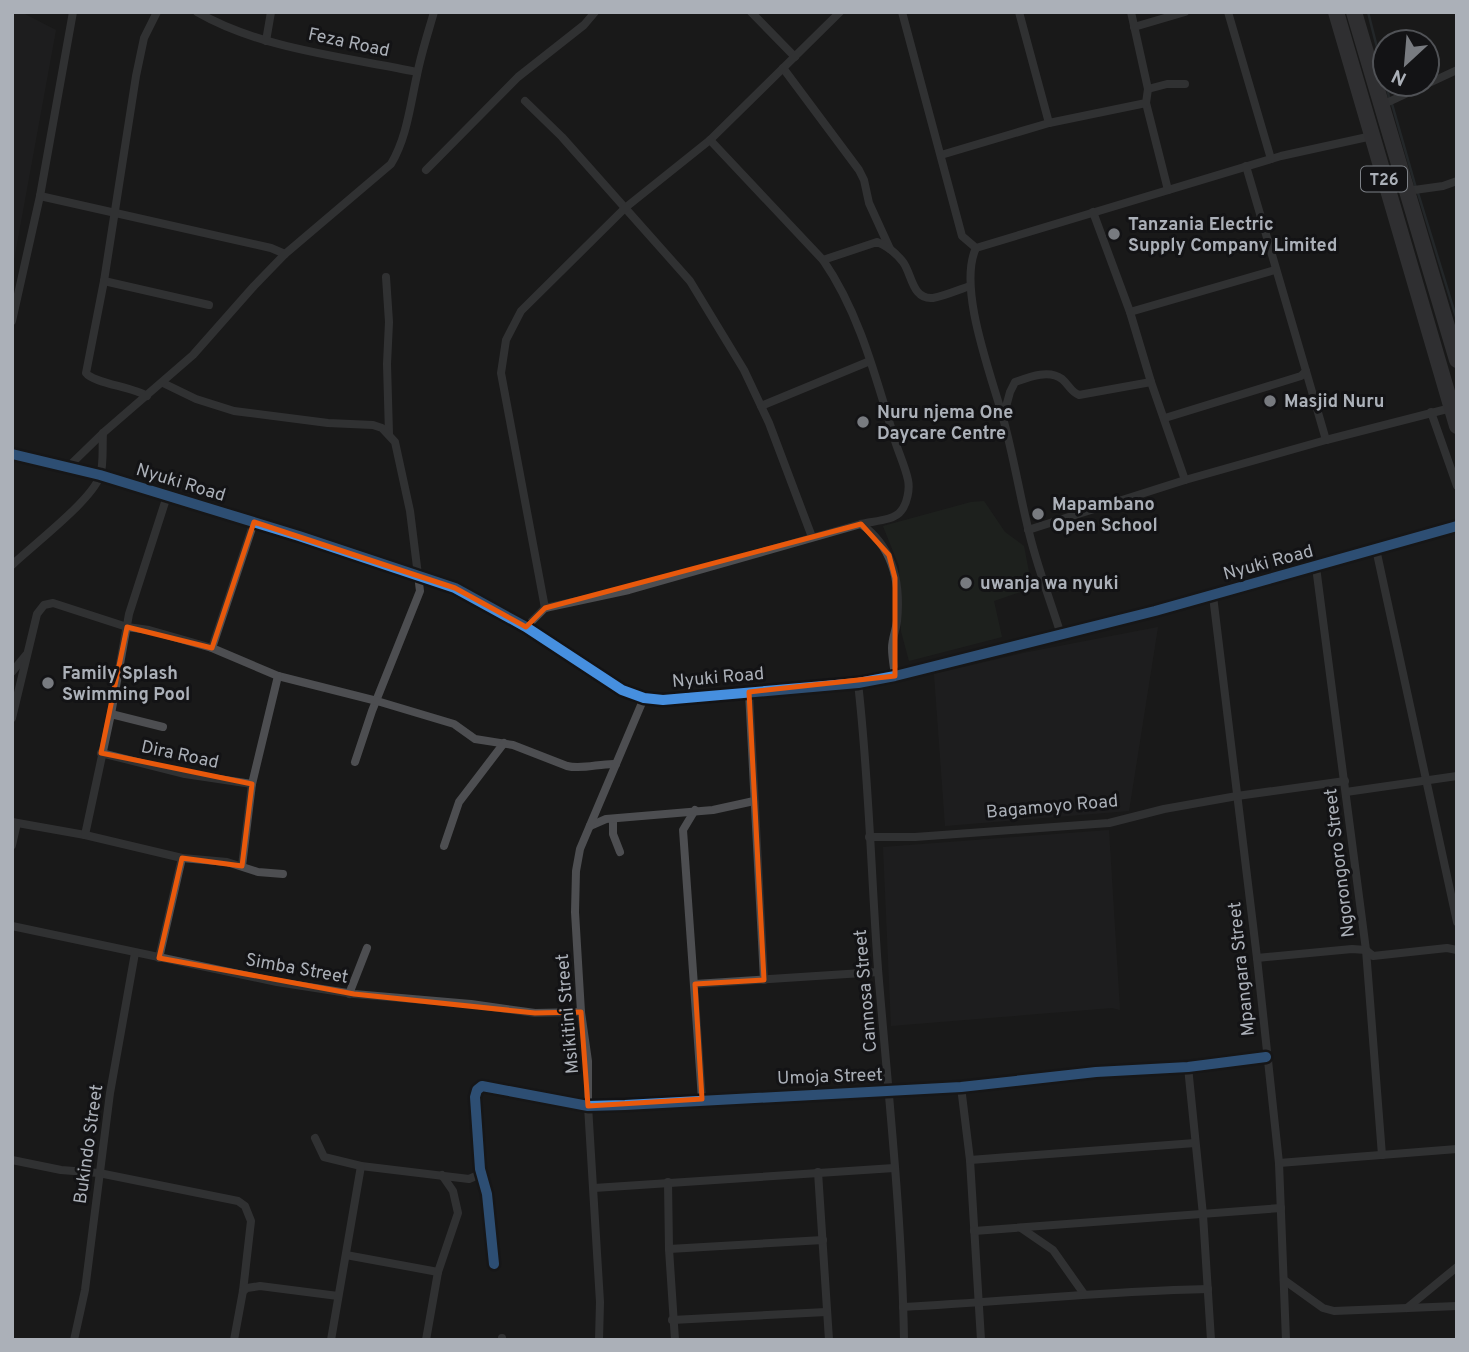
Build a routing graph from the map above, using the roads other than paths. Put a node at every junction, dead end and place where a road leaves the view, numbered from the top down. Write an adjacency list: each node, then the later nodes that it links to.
1 (73, 12): 37 (street)
2 (157, 12): 40 (street)
3 (197, 12): 17 (street, Feza Road)
4 (271, 12): 17 (street)
5 (434, 12): 21 (street)
6 (595, 12): 33 (street)
7 (751, 12): 18 (street)
8 (840, 12): 18 (street)
9 (902, 12): 30 (street)
10 (1019, 12): 27 (street)
11 (1131, 12): 16 (street)
12 (1185, 12): 16 (street)
13 (1228, 12): 31 (street)
14 (1336, 12): 28 (highway, T26)
15 (1354, 12): 26 (highway, T26)
16 (1135, 27): 23 (street)
17 (266, 41): 21 (street, Feza Road)
18 (795, 57): 19 (street)
19 (783, 68): 29 (street); 42 (street)
20 (1457, 70): 26 (street)
21 (417, 72): 43 (street)
22 (1185, 84): 23 (street)
23 (1149, 89): 25 (street)
24 (525, 101): 38 (street)
25 (1146, 103): 27 (street); 35 (street)
26 (1382, 105): 36 (highway, T26)
27 (1049, 123): 30 (street)
28 (1372, 136): 31 (street); 59 (highway, T26)
29 (710, 140): 38 (street); 44 (street)
30 (941, 155): 41 (street)
31 (1271, 159): 32 (street)
32 (1246, 166): 35 (street); 45 (street)
33 (426, 170)
34 (1457, 181): 36 (street)
35 (1168, 190): 39 (street)
36 (1407, 191): 52 (highway, T26)
37 (40, 196): 40 (street); 51 (street)
38 (625, 208): 58 (street); 83 (street)
39 (1093, 212): 41 (street); 50 (street)
40 (114, 213): 43 (street); 47 (street)
41 (976, 248): 48 (street)
42 (891, 249): 44 (street); 48 (street)
43 (285, 254): 56 (street)
44 (822, 260): 53 (street)
45 (1275, 270): 50 (street); 54 (street)
46 (386, 277): 65 (street)
47 (104, 281): 49 (street); 57 (street)
48 (970, 286): 61 (street)
49 (209, 305)
50 (1130, 312): 55 (street)
51 (12, 321)
52 (1457, 360)
53 (870, 361): 58 (street); 74 (street)
54 (1306, 371): 62 (street); 66 (street)
55 (1151, 382): 61 (street); 62 (street)
56 (163, 383): 57 (street); 65 (street)
57 (147, 396): 64 (street)
58 (761, 406): 77 (street)
59 (1451, 408): 60 (street); 63 (highway, T26)
60 (1431, 412): 66 (street); 71 (street)
61 (1003, 418): 76 (street)
62 (1165, 418): 70 (street)
63 (1457, 426)
64 (103, 433): 68 (street); 69 (street)
65 (389, 434): 81 (street)
66 (1326, 440): 70 (street)
67 (12, 454): 68 (street, Nyuki Road)
68 (68, 467): 69 (street, Nyuki Road)
69 (100, 475): 72 (street, Nyuki Road); 79 (street)
70 (1185, 480): 76 (street)
71 (1457, 486)
72 (167, 496): 73 (street, Nyuki Road); 84 (street)
73 (254, 523): 81 (street, Nyuki Road); 87 (street)
74 (861, 524): 77 (street); 91 (street)
75 (1457, 526): 78 (street, Nyuki Road)
76 (1028, 530): 86 (street)
77 (812, 537): 83 (street)
78 (1376, 549): 80 (street, Nyuki Road); 105 (street)
79 (12, 565)
80 (1316, 567): 82 (street, Nyuki Road); 104 (street, Ngorongoro Street)
81 (419, 575): 85 (street, Nyuki Road); 95 (street)
82 (1213, 596): 86 (street, Nyuki Road); 108 (street, Mpangara Street)
83 (545, 608): 85 (street)
84 (127, 627): 87 (street); 88 (street); 96 (street)
85 (526, 627): 94 (street, Nyuki Road)
86 (1061, 635): 91 (street, Nyuki Road)
87 (212, 648): 90 (street)
88 (28, 653): 89 (street); 97 (street)
89 (12, 673)
90 (278, 676): 95 (street); 106 (street)
91 (895, 676): 92 (street, Nyuki Road)
92 (858, 683): 93 (street, Nyuki Road); 115 (street, Cannosa Street)
93 (749, 692): 94 (street, Nyuki Road); 109 (street)
94 (644, 698): 102 (street, Msikitini Street)
95 (377, 701): 99 (street); 101 (street)
96 (111, 714): 98 (street); 100 (street)
97 (12, 718)
98 (163, 727)
99 (504, 743): 102 (street); 117 (street)
100 (101, 752): 106 (street, Dira Road); 114 (street)
101 (355, 762)
102 (616, 764): 113 (street, Msikitini Street)
103 (1457, 776): 105 (street)
104 (1345, 781): 107 (street, Ngorongoro Street); 108 (street, Bagamoyo Road)
105 (1425, 781): 107 (street); 122 (street)
106 (252, 784): 120 (street)
107 (1346, 792): 125 (street, Ngorongoro Street)
108 (1237, 796): 115 (street, Bagamoyo Road); 129 (street, Mpangara Street)
109 (754, 802): 110 (street); 131 (street)
110 (695, 810): 111 (street); 132 (street)
111 (613, 819): 113 (street); 118 (street)
112 (15, 822): 114 (street); 116 (street)
113 (590, 826): 134 (street, Msikitini Street)
114 (85, 835): 119 (street)
115 (869, 836): 130 (street, Cannosa Street)
116 (12, 845)
117 (444, 846)
118 (620, 852)
119 (182, 858): 120 (street); 128 (street)
120 (242, 866): 121 (street)
121 (283, 874)
122 (1457, 922)
123 (12, 926): 127 (street, Simba Street)
124 (367, 948): 133 (street)
125 (1366, 950): 126 (street); 129 (street); 144 (street, Ngorongoro Street)
126 (1457, 950)
127 (135, 953): 128 (street, Simba Street); 151 (street, Bukindo Street)
128 (159, 958): 133 (street, Simba Street)
129 (1257, 958): 135 (street, Mpangara Street)
130 (878, 972): 131 (street); 138 (street, Cannosa Street)
131 (764, 980): 132 (street)
132 (695, 984): 139 (street)
133 (349, 993): 134 (street, Simba Street)
134 (581, 1012): 140 (street, Msikitini Street)
135 (1266, 1057): 136 (street, Umoja Street); 147 (street, Mpangara Street)
136 (1188, 1067): 137 (street, Umoja Street); 142 (street)
137 (961, 1087): 138 (street, Umoja Street); 146 (street)
138 (890, 1091): 139 (street, Umoja Street); 149 (street, Cannosa Street)
139 (702, 1099): 140 (street, Umoja Street)
140 (589, 1106): 150 (street, Umoja Street); 155 (street, Msikitini Street)
141 (315, 1138): 148 (street)
142 (1195, 1143): 146 (street); 157 (street)
143 (1457, 1149): 144 (street)
144 (1382, 1155): 147 (street)
145 (12, 1160): 151 (street)
146 (970, 1160): 159 (street)
147 (1279, 1163): 156 (street, Mpangara Street)
148 (361, 1166): 153 (street); 162 (street)
149 (894, 1168): 152 (street); 173 (street, Cannosa Street)
150 (480, 1170): 153 (street); 163 (street)
151 (99, 1172): 168 (street); 177 (street, Bukindo Street)
152 (818, 1172): 154 (street); 160 (street)
153 (442, 1175): 165 (street)
154 (668, 1182): 155 (street); 161 (street)
155 (594, 1188): 181 (street, Msikitini Street)
156 (1281, 1208): 157 (street); 166 (street, Mpangara Street)
157 (1203, 1215): 158 (street); 167 (street)
158 (1021, 1228): 159 (street); 169 (street)
159 (974, 1231): 171 (street)
160 (823, 1240): 161 (street); 175 (street)
161 (669, 1249): 176 (street)
162 (346, 1255): 165 (street); 170 (street)
163 (494, 1264)
164 (1457, 1268): 174 (street)
165 (438, 1272): 180 (street)
166 (1284, 1280): 174 (street); 187 (street, Mpangara Street)
167 (1208, 1289): 169 (street); 186 (street)
168 (243, 1291): 170 (street); 178 (street)
169 (1084, 1294): 171 (street)
170 (338, 1296): 179 (street)
171 (979, 1303): 173 (street); 185 (street)
172 (1457, 1306): 174 (street)
173 (903, 1307): 184 (street, Cannosa Street)
174 (1406, 1308)
175 (826, 1312): 176 (street); 183 (street)
176 (672, 1320): 182 (street)
177 (74, 1340)
178 (234, 1340)
179 (331, 1340)
180 (426, 1340)
181 (599, 1340)
182 (675, 1340)
183 (829, 1340)
184 (904, 1340)
185 (981, 1340)
186 (1211, 1340)
187 (1286, 1340)

